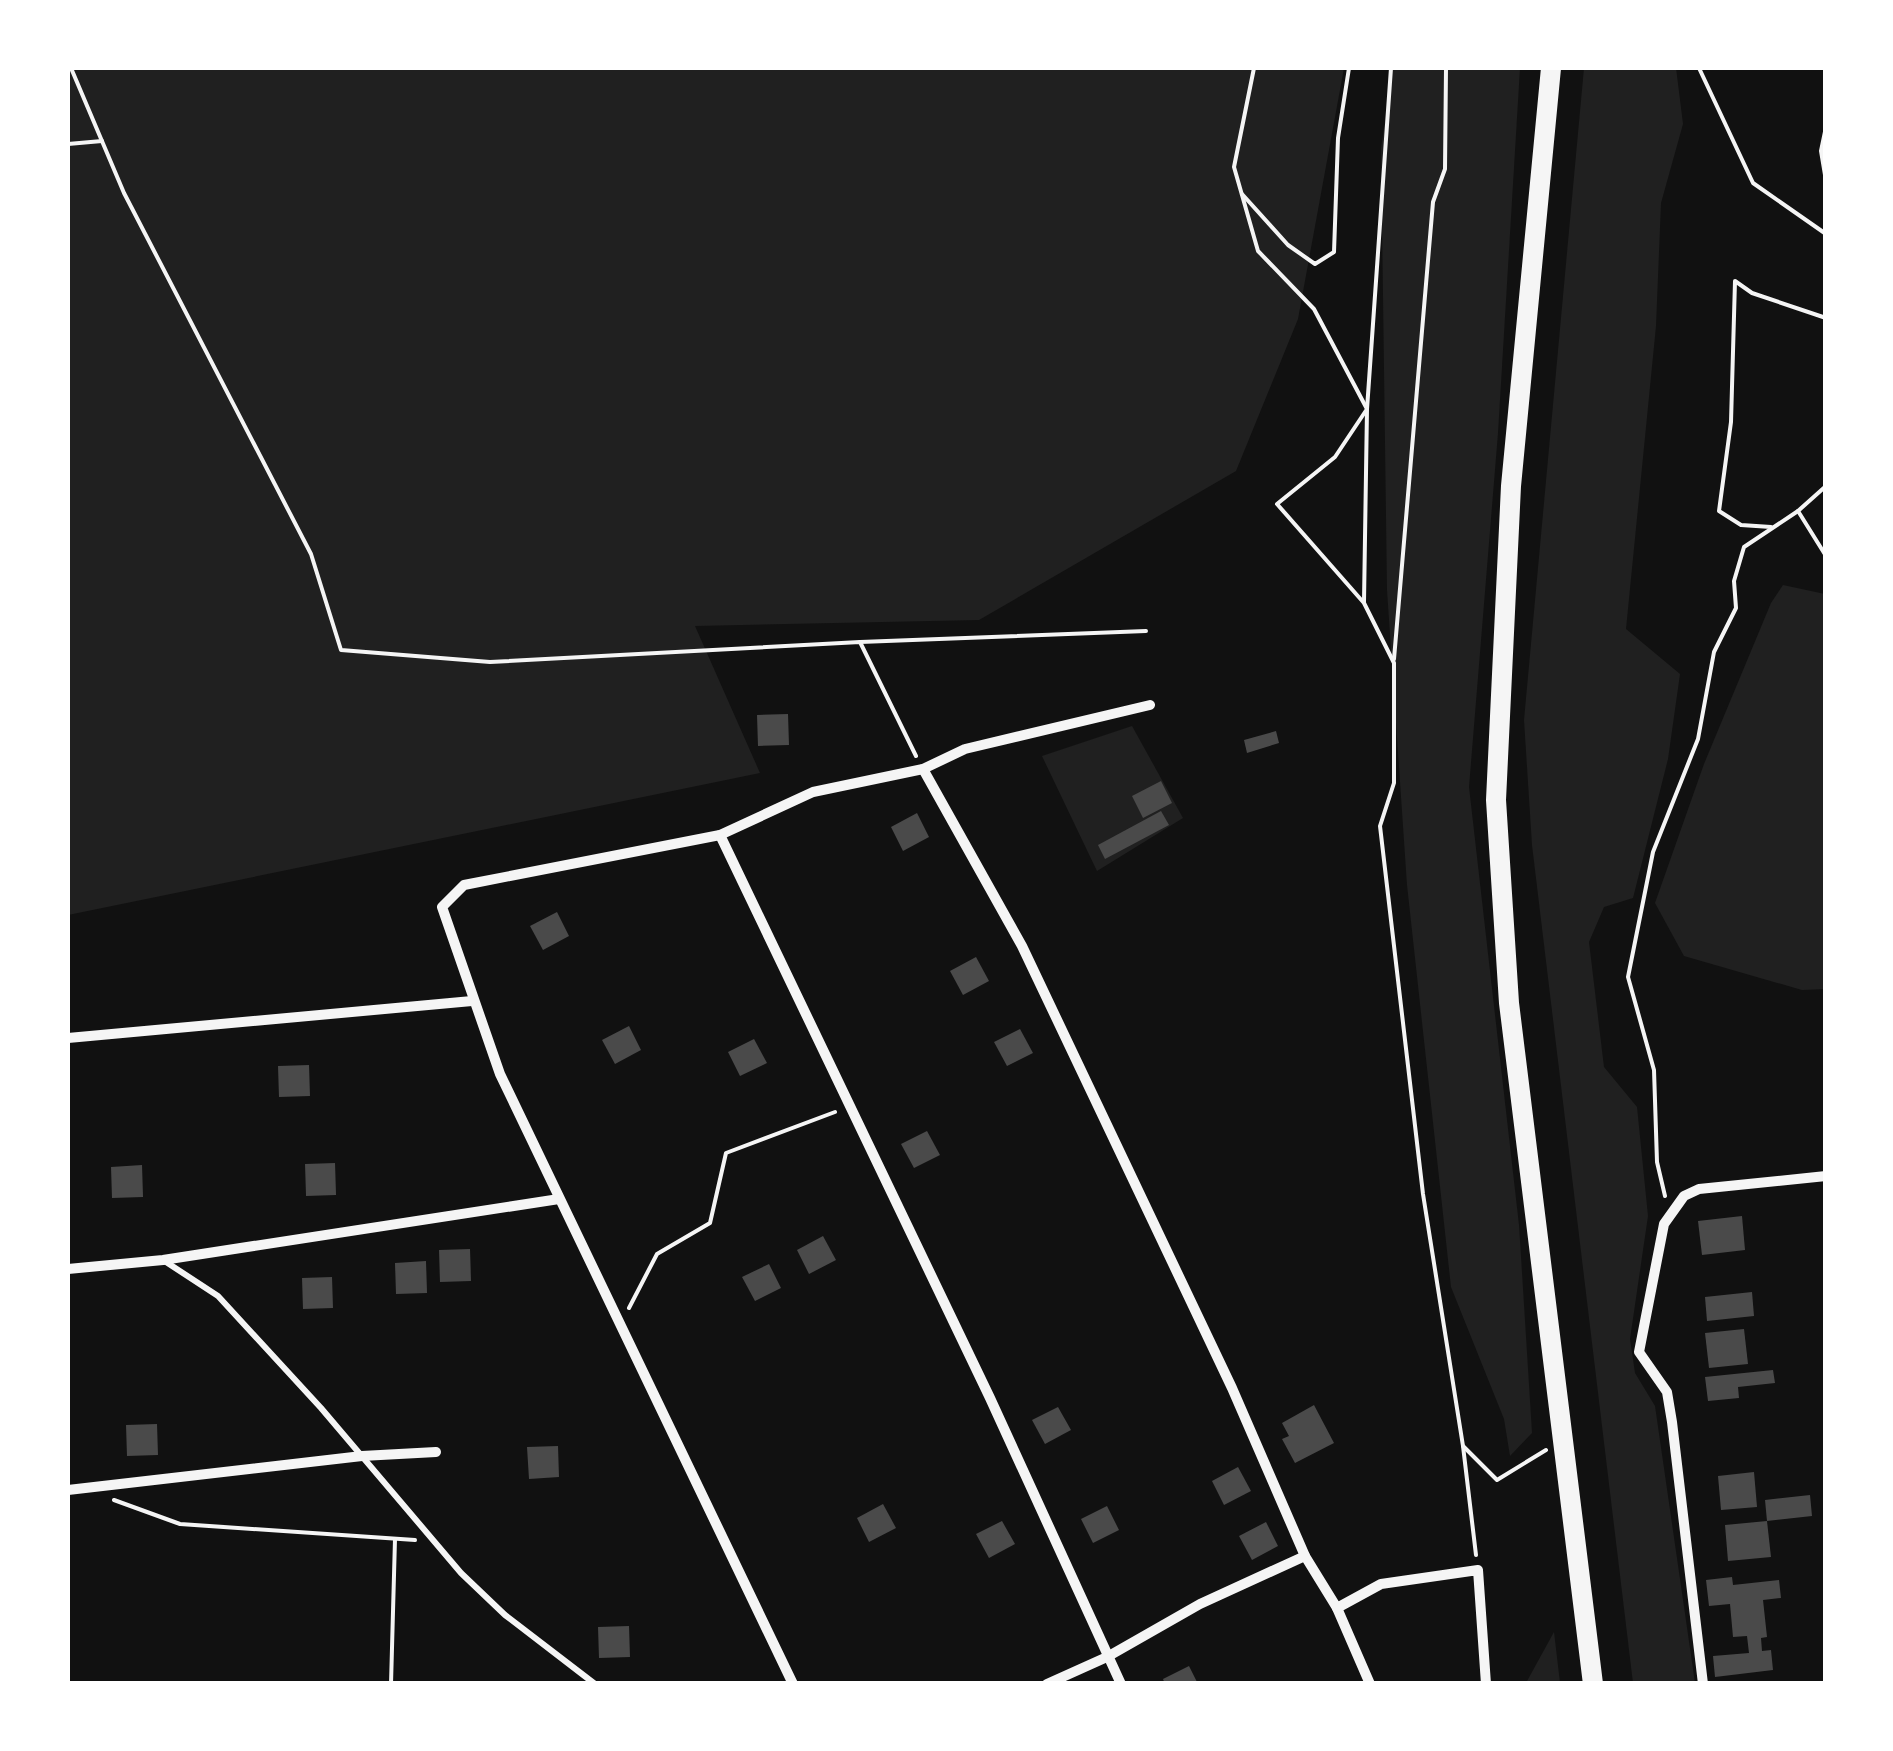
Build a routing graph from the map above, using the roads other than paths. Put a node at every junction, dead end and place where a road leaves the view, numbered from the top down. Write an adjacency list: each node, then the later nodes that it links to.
1 (1551, 68): 23 (main road)
2 (1150, 705): 3 (street)
3 (923, 769): 4 (street); 14 (street)
4 (720, 835): 5 (street); 16 (street)
5 (472, 1001): 6 (street); 8 (street)
6 (68, 1038)
7 (1826, 1176): 24 (street)
8 (559, 1200): 9 (street); 18 (street)
9 (162, 1260): 10 (street); 12 (lane)
10 (68, 1269)
11 (436, 1452): 12 (street)
12 (362, 1456): 13 (street); 17 (lane)
13 (68, 1490)
14 (1306, 1556): 15 (street); 16 (street)
15 (1337, 1608): 21 (street); 22 (street)
16 (1107, 1657): 19 (street); 20 (street)
17 (595, 1684)
18 (793, 1684)
19 (1046, 1684)
20 (1121, 1684)
21 (1370, 1684)
22 (1486, 1684)
23 (1593, 1684)
24 (1703, 1684)

